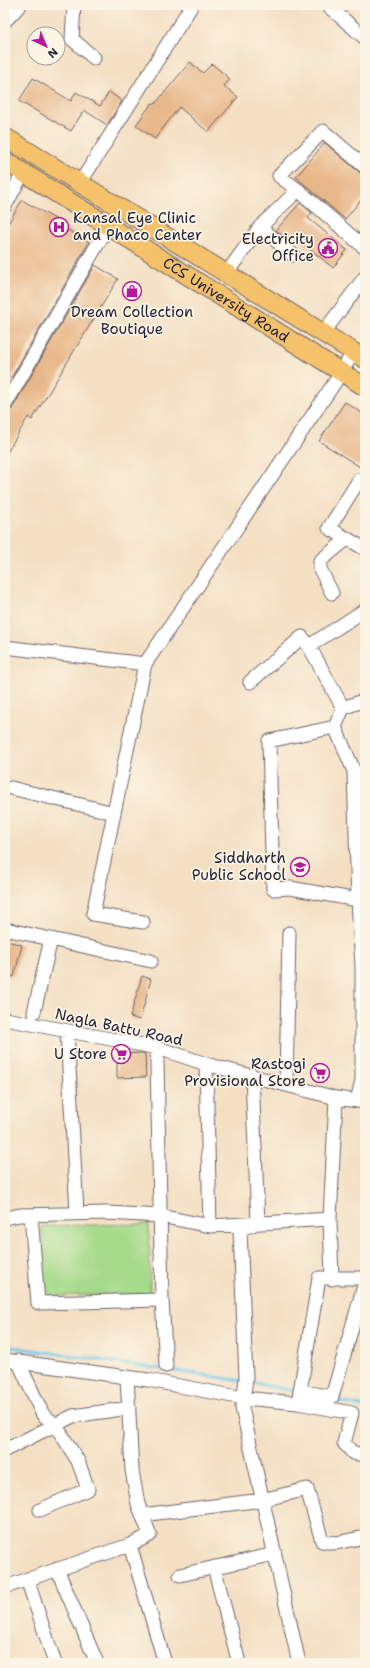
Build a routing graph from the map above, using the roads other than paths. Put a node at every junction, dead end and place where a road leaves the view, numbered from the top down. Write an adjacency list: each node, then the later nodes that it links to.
1 (20, 5): 5 (street)
2 (74, 5): 7 (street)
3 (192, 5): 12 (street)
4 (327, 5): 6 (street)
5 (5, 21)
6 (365, 38)
7 (94, 58)
8 (5, 137): 12 (highway, CCS University Road)
9 (5, 161): 11 (highway, CCS University Road)
10 (365, 167): 13 (street)
11 (23, 173): 14 (street); 15 (highway, CCS University Road)
12 (80, 183): 19 (highway, CCS University Road)
13 (298, 190): 16 (street); 17 (street)
14 (5, 206)
15 (108, 226): 23 (highway, CCS University Road); 25 (street)
16 (260, 227): 18 (street); 19 (street)
17 (365, 248)
18 (293, 255)
19 (226, 274): 21 (highway, CCS University Road)
20 (365, 277): 21 (street)
21 (323, 333): 22 (highway, CCS University Road)
22 (359, 356): 23 (street)
23 (341, 372): 24 (highway, CCS University Road); 33 (street)
24 (365, 387)
25 (5, 405)
26 (365, 483): 27 (street)
27 (347, 539): 28 (street); 29 (street)
28 (365, 549)
29 (332, 593)
30 (365, 610): 31 (street)
31 (309, 646): 34 (street); 36 (street)
32 (5, 647): 33 (street)
33 (145, 664): 40 (street)
34 (250, 682)
35 (365, 700): 36 (street)
36 (343, 708): 37 (street)
37 (335, 727): 38 (street); 43 (street)
38 (359, 770): 41 (street)
39 (10, 788): 40 (street)
40 (114, 813): 44 (street)
41 (360, 828): 43 (street)
42 (365, 884): 43 (street)
43 (358, 900): 49 (street)
44 (143, 922)
45 (5, 929): 47 (street)
46 (289, 933): 56 (street)
47 (51, 939): 48 (street); 50 (street)
48 (151, 962)
49 (364, 966): 58 (street)
50 (34, 1012)
51 (5, 1019): 52 (street, Nagla Battu Road)
52 (67, 1031): 53 (street, Nagla Battu Road); 59 (street)
53 (158, 1048): 54 (street, Nagla Battu Road); 61 (street)
54 (206, 1064): 55 (street, Nagla Battu Road); 65 (street)
55 (252, 1075): 56 (street, Nagla Battu Road); 64 (street)
56 (286, 1086): 57 (street, Nagla Battu Road)
57 (336, 1098): 58 (street, Nagla Battu Road); 63 (street)
58 (361, 1101)
59 (78, 1213): 60 (street); 61 (street)
60 (31, 1215): 62 (street); 69 (street)
61 (160, 1216): 65 (street); 69 (street)
62 (5, 1218)
63 (330, 1219): 64 (street); 66 (street)
64 (258, 1223): 65 (street); 75 (street)
65 (210, 1226)
66 (332, 1278): 67 (street); 76 (street)
67 (365, 1278)
68 (365, 1282): 70 (street)
69 (162, 1300): 73 (street)
70 (359, 1323): 76 (street)
71 (5, 1360): 72 (street)
72 (18, 1361): 74 (street); 78 (street)
73 (166, 1366)
74 (127, 1377): 75 (street); 77 (street)
75 (244, 1390): 76 (street); 81 (street)
76 (299, 1396): 80 (street)
77 (128, 1408): 78 (street); 83 (street)
78 (55, 1424): 79 (street); 82 (street)
79 (5, 1450)
80 (365, 1455)
81 (262, 1500): 83 (street); 84 (street); 86 (street)
82 (40, 1510)
83 (142, 1515): 85 (street)
84 (365, 1537)
85 (130, 1545): 88 (street); 95 (street)
86 (275, 1554): 87 (street); 92 (street)
87 (214, 1567): 89 (street); 96 (street)
88 (57, 1569): 90 (street); 94 (street)
89 (180, 1574)
90 (27, 1579): 91 (street); 93 (street)
91 (5, 1587)
92 (295, 1662)
93 (55, 1663)
94 (97, 1663)
95 (165, 1663)
96 (239, 1663)

